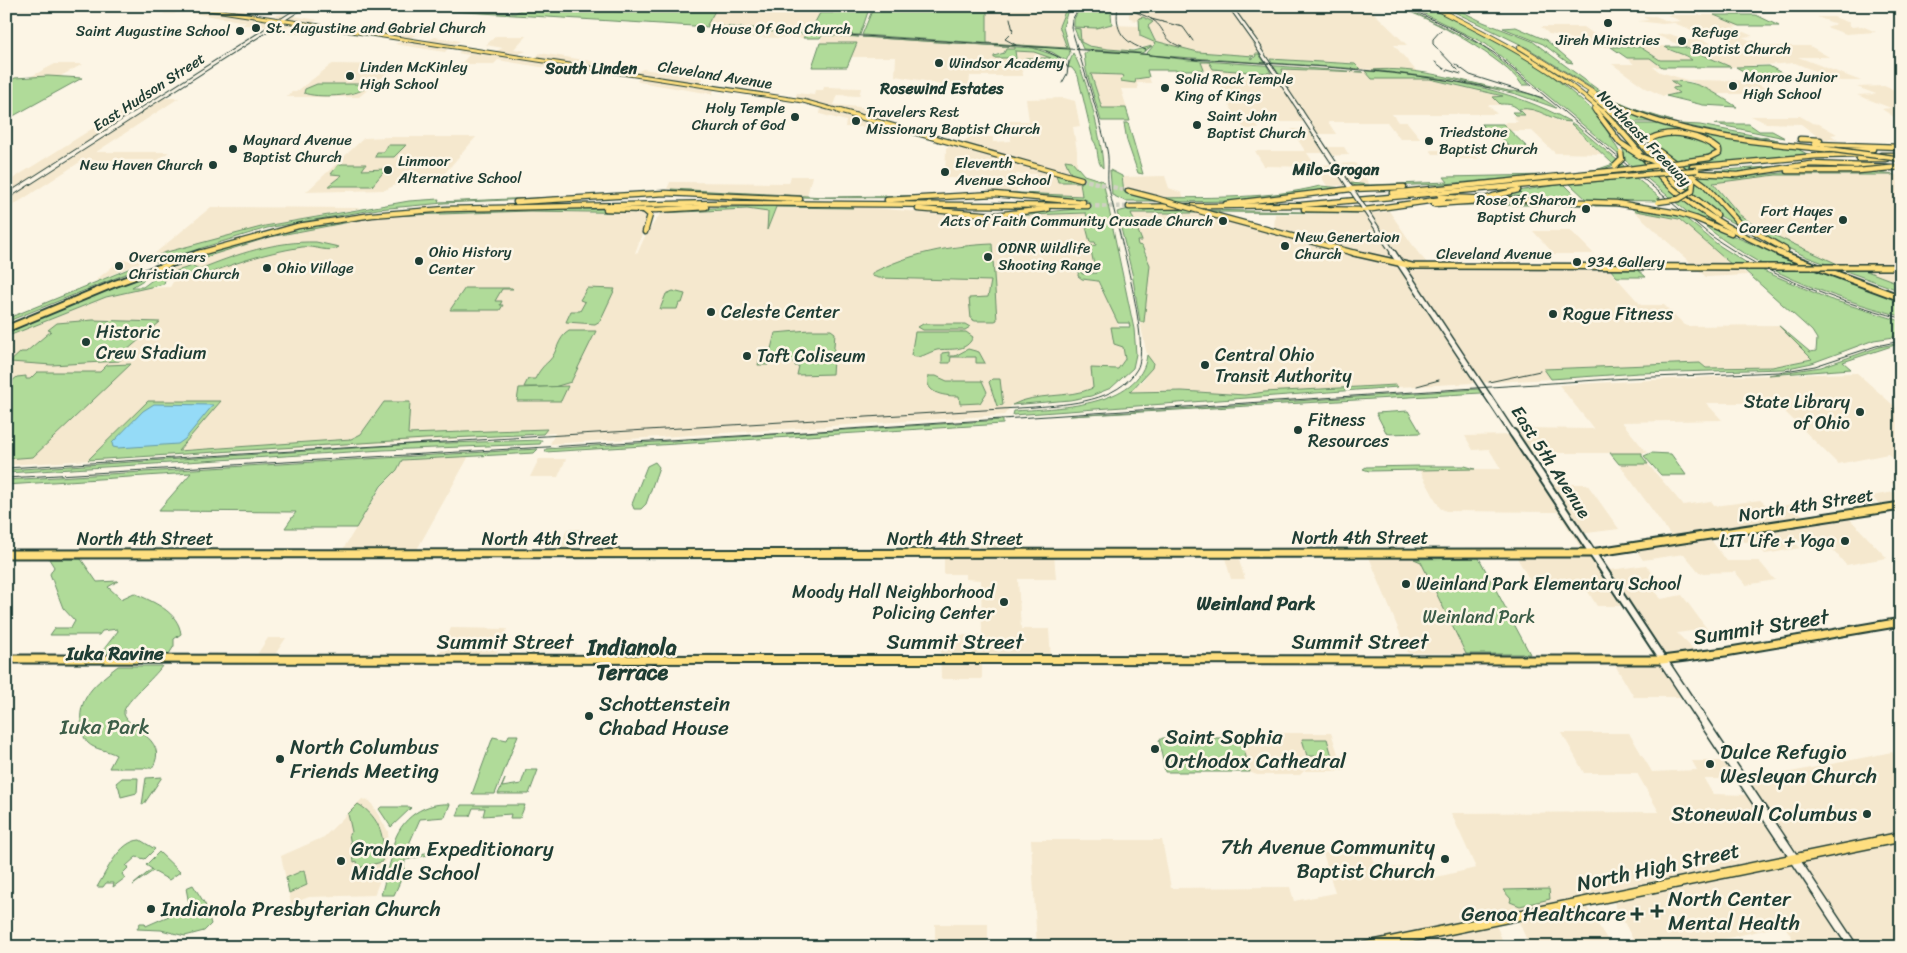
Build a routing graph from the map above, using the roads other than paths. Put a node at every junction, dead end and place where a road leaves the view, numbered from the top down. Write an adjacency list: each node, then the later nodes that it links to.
1 (190, 6): 8 (main road, Cleveland Avenue)
2 (304, 6): 8 (main road, East Hudson Street)
3 (1230, 6): 30 (main road, East 5th Avenue)
4 (1431, 6): 10 (highway, Northeast Freeway)
5 (1438, 6): 9 (highway, Northeast Freeway)
6 (1880, 6): 7 (main road)
7 (1901, 13)
8 (282, 20): 26 (main road, Cleveland Avenue); 32 (main road, East Hudson Street)
9 (1511, 42): 11 (highway); 12 (highway, Northeast Freeway)
10 (1546, 68): 13 (highway); 49 (highway, Northeast Freeway)
11 (1570, 76): 14 (highway); 14 (highway)
12 (1621, 120): 38 (highway, bridge); 48 (highway, Northeast Freeway)
13 (1612, 132): 22 (highway, bridge); 24 (highway, bridge)
14 (1800, 144): 15 (highway); 15 (highway); 18 (highway, bridge)
15 (1901, 146): 17 (highway)
16 (1901, 155): 17 (highway)
17 (1808, 156): 22 (highway)
18 (1901, 159): 19 (highway)
19 (1818, 161): 20 (highway); 22 (highway)
20 (1844, 163): 21 (highway); 21 (highway); 22 (highway)
21 (1901, 166): 22 (highway, bridge)
22 (1695, 170): 23 (highway, bridge)
23 (1623, 173): 24 (highway); 25 (highway); 48 (highway, bridge)
24 (1582, 174): 25 (highway)
25 (1571, 178): 27 (highway); 27 (highway)
26 (1081, 179)
27 (1554, 180): 28 (highway); 29 (highway); 33 (highway)
28 (1487, 182): 30 (highway); 33 (highway)
29 (1547, 184): 34 (highway, bridge); 35 (highway)
30 (1352, 190): 41 (highway); 45 (main road, East 5th Avenue, bridge)
31 (1128, 191): 51 (main road, Cleveland Avenue, bridge)
32 (6, 197)
33 (1359, 197): 41 (highway)
34 (1481, 199): 35 (highway); 38 (highway); 45 (highway)
35 (1364, 200): 44 (highway)
36 (649, 202): 37 (highway); 40 (highway); 43 (highway)
37 (812, 202): 39 (highway); 40 (highway); 46 (highway)
38 (1589, 202): 49 (highway, bridge)
39 (871, 203): 42 (highway); 42 (highway); 42 (highway)
40 (487, 204): 50 (highway)
41 (1225, 204): 44 (highway)
42 (1088, 205)
43 (516, 206): 46 (highway); 50 (highway)
44 (1242, 208): 45 (highway)
45 (1364, 208): 51 (main road, East 5th Avenue)
46 (639, 209): 47 (highway)
47 (645, 232)
48 (1786, 250): 54 (highway, Northeast Freeway)
49 (1798, 260): 55 (highway, Northeast Freeway)
50 (167, 261): 53 (highway)
51 (1402, 265): 52 (main road, Cleveland Avenue, bridge); 59 (main road, East 5th Avenue)
52 (1901, 267)
53 (142, 271): 56 (highway); 57 (highway)
54 (1901, 293)
55 (1901, 298)
56 (6, 324)
57 (6, 328)
58 (1901, 506): 59 (main road, North 4th Street)
59 (1591, 553): 60 (main road, North 4th Street); 63 (main road, East 5th Avenue)
60 (6, 554)
61 (1901, 622): 63 (main road, Summit Street)
62 (6, 660): 63 (main road, Summit Street)
63 (1662, 660): 65 (main road, East 5th Avenue)
64 (1901, 837): 65 (main road, North High Street)
65 (1794, 859): 66 (main road, North High Street); 67 (main road, East 5th Avenue)
66 (1364, 947)
67 (1853, 947)

